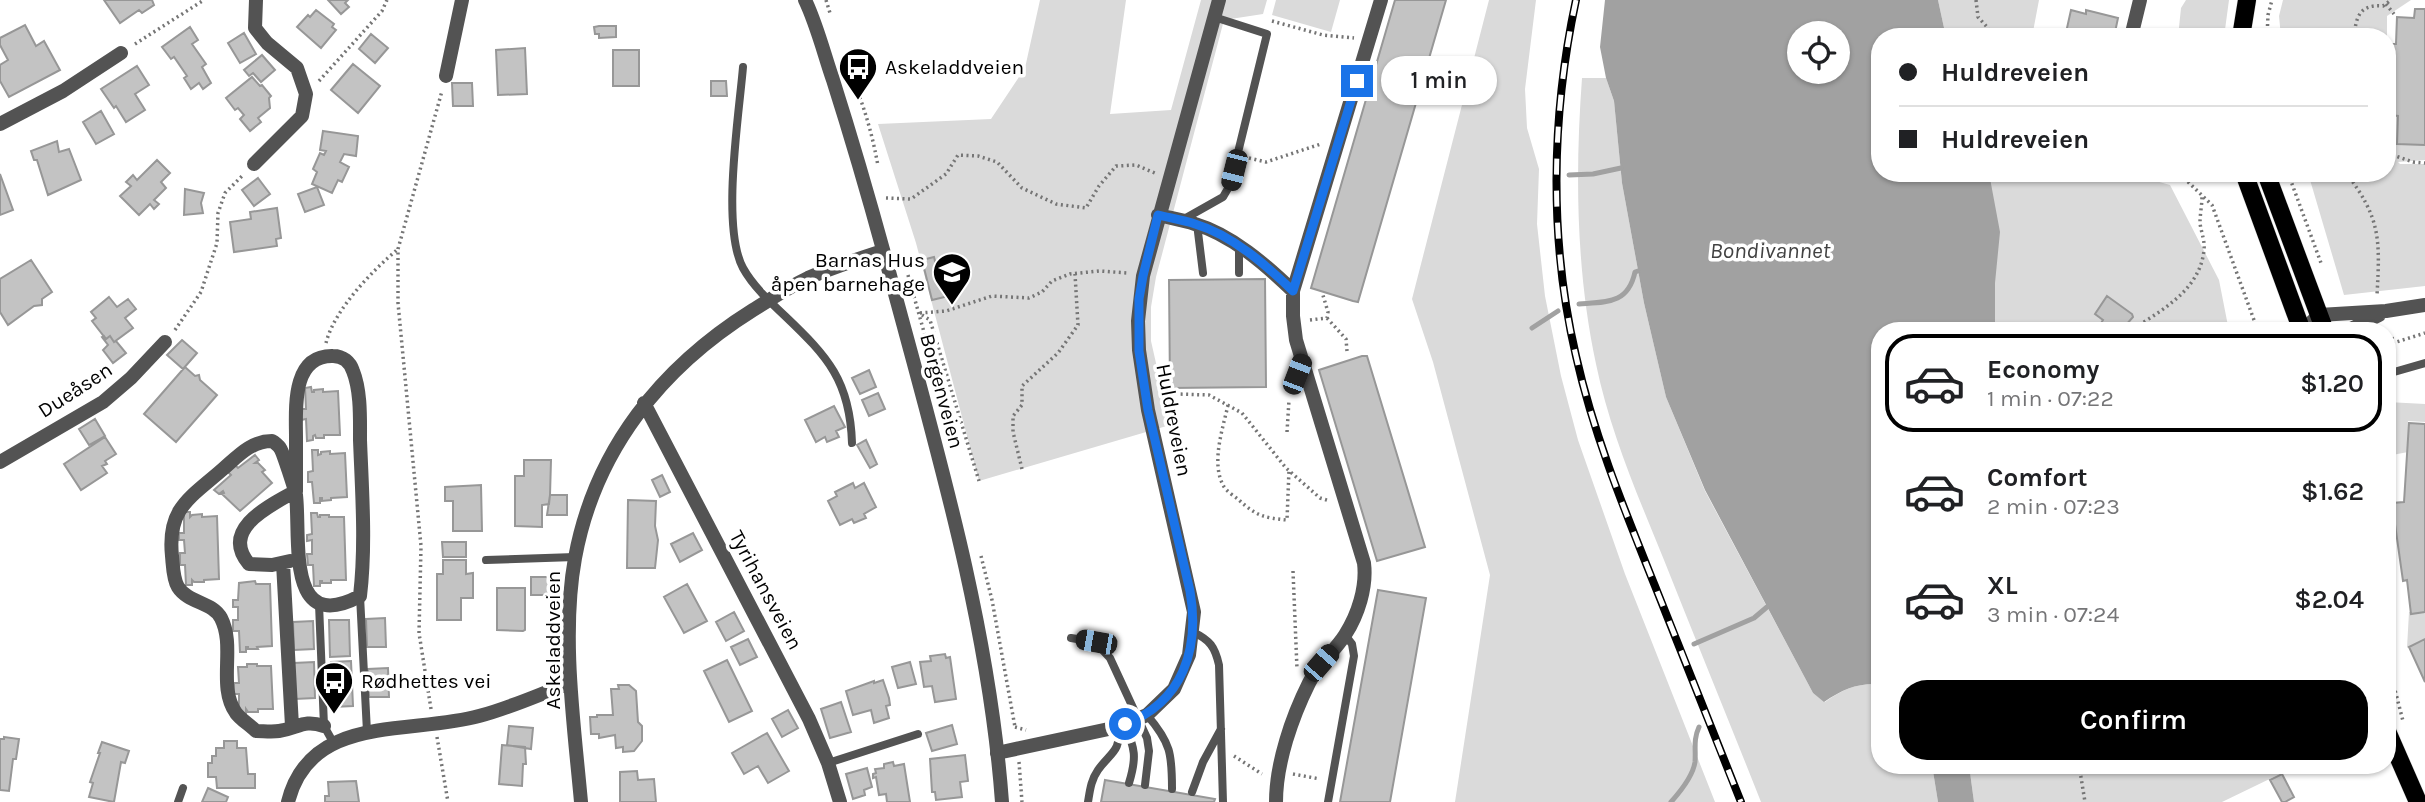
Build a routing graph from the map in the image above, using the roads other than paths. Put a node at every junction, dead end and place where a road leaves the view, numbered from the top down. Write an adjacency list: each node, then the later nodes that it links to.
1 (256, 0): 15 (street)
2 (462, 0): 13 (street)
3 (805, 0): 22 (street, Borgenveien)
4 (1219, 0): 8 (street, Huldreveien)
5 (1381, 0): 25 (street)
6 (2140, 0): 9 (street)
7 (2247, 0): 10 (main road)
8 (1214, 17): 18 (street, Huldreveien); 19 (lane)
9 (2133, 28)
10 (2242, 28)
11 (121, 53): 14 (street)
12 (743, 67): 26 (lane)
13 (446, 76)
14 (0, 124)
15 (254, 164)
16 (2247, 182): 29 (main road)
17 (2269, 182): 30 (main road)
18 (1158, 215): 19 (street); 48 (street, Huldreveien)
19 (1182, 220): 20 (street)
20 (1197, 224): 21 (street); 23 (lane)
21 (1239, 248): 24 (lane); 25 (street)
22 (883, 251): 26 (street, Askeladdveien); 60 (street, Borgenveien)
23 (1203, 273)
24 (1239, 273)
25 (1293, 291): 34 (street)
26 (768, 300): 38 (street, Askeladdveien); 39 (lane)
27 (2425, 305): 28 (street)
28 (2382, 306): 31 (street); 32 (street)
29 (2299, 322)
30 (2322, 322)
31 (2326, 322)
32 (2360, 322)
33 (165, 342): 40 (street, Dueåsen)
34 (1302, 360): 37 (street); 49 (street)
35 (2425, 363): 36 (lane)
36 (2396, 371)
37 (1292, 387)
38 (644, 404): 42 (street, Askeladdveien); 61 (street, Tyrihansveien)
39 (852, 443)
40 (0, 462)
41 (296, 491): 43 (street); 45 (street); 46 (street); 53 (street)
42 (575, 557): 44 (lane); 51 (street, Askeladdveien)
43 (299, 558): 45 (street); 47 (street)
44 (486, 560)
45 (284, 563): 53 (street)
46 (360, 596): 47 (street); 56 (lane)
47 (319, 604): 54 (lane)
48 (1193, 632): 52 (street, Huldreveien); 55 (lane)
49 (1345, 635): 74 (street); 75 (lane)
50 (1071, 638): 52 (lane)
51 (570, 683): 56 (street); 69 (street, Askeladdveien)
52 (1132, 722): 60 (street); 62 (lane); 63 (lane); 65 (lane); 72 (lane, Huldreveien)
53 (292, 726): 54 (street)
54 (324, 726): 58 (lane)
55 (1221, 729): 66 (lane); 73 (lane)
56 (367, 732): 58 (street)
57 (918, 734): 61 (lane)
58 (333, 743): 68 (street)
59 (2396, 752): 76 (main road)
60 (998, 753): 71 (street, Borgenveien)
61 (828, 763): 70 (street, Tyrihansveien)
62 (1129, 783)
63 (1145, 785)
64 (183, 788): 67 (lane)
65 (1172, 789)
66 (1192, 792)
67 (178, 802)
68 (288, 802)
69 (581, 802)
70 (840, 802)
71 (1002, 802)
72 (1088, 802)
73 (1223, 802)
74 (1276, 802)
75 (1328, 802)
76 (2418, 802)

